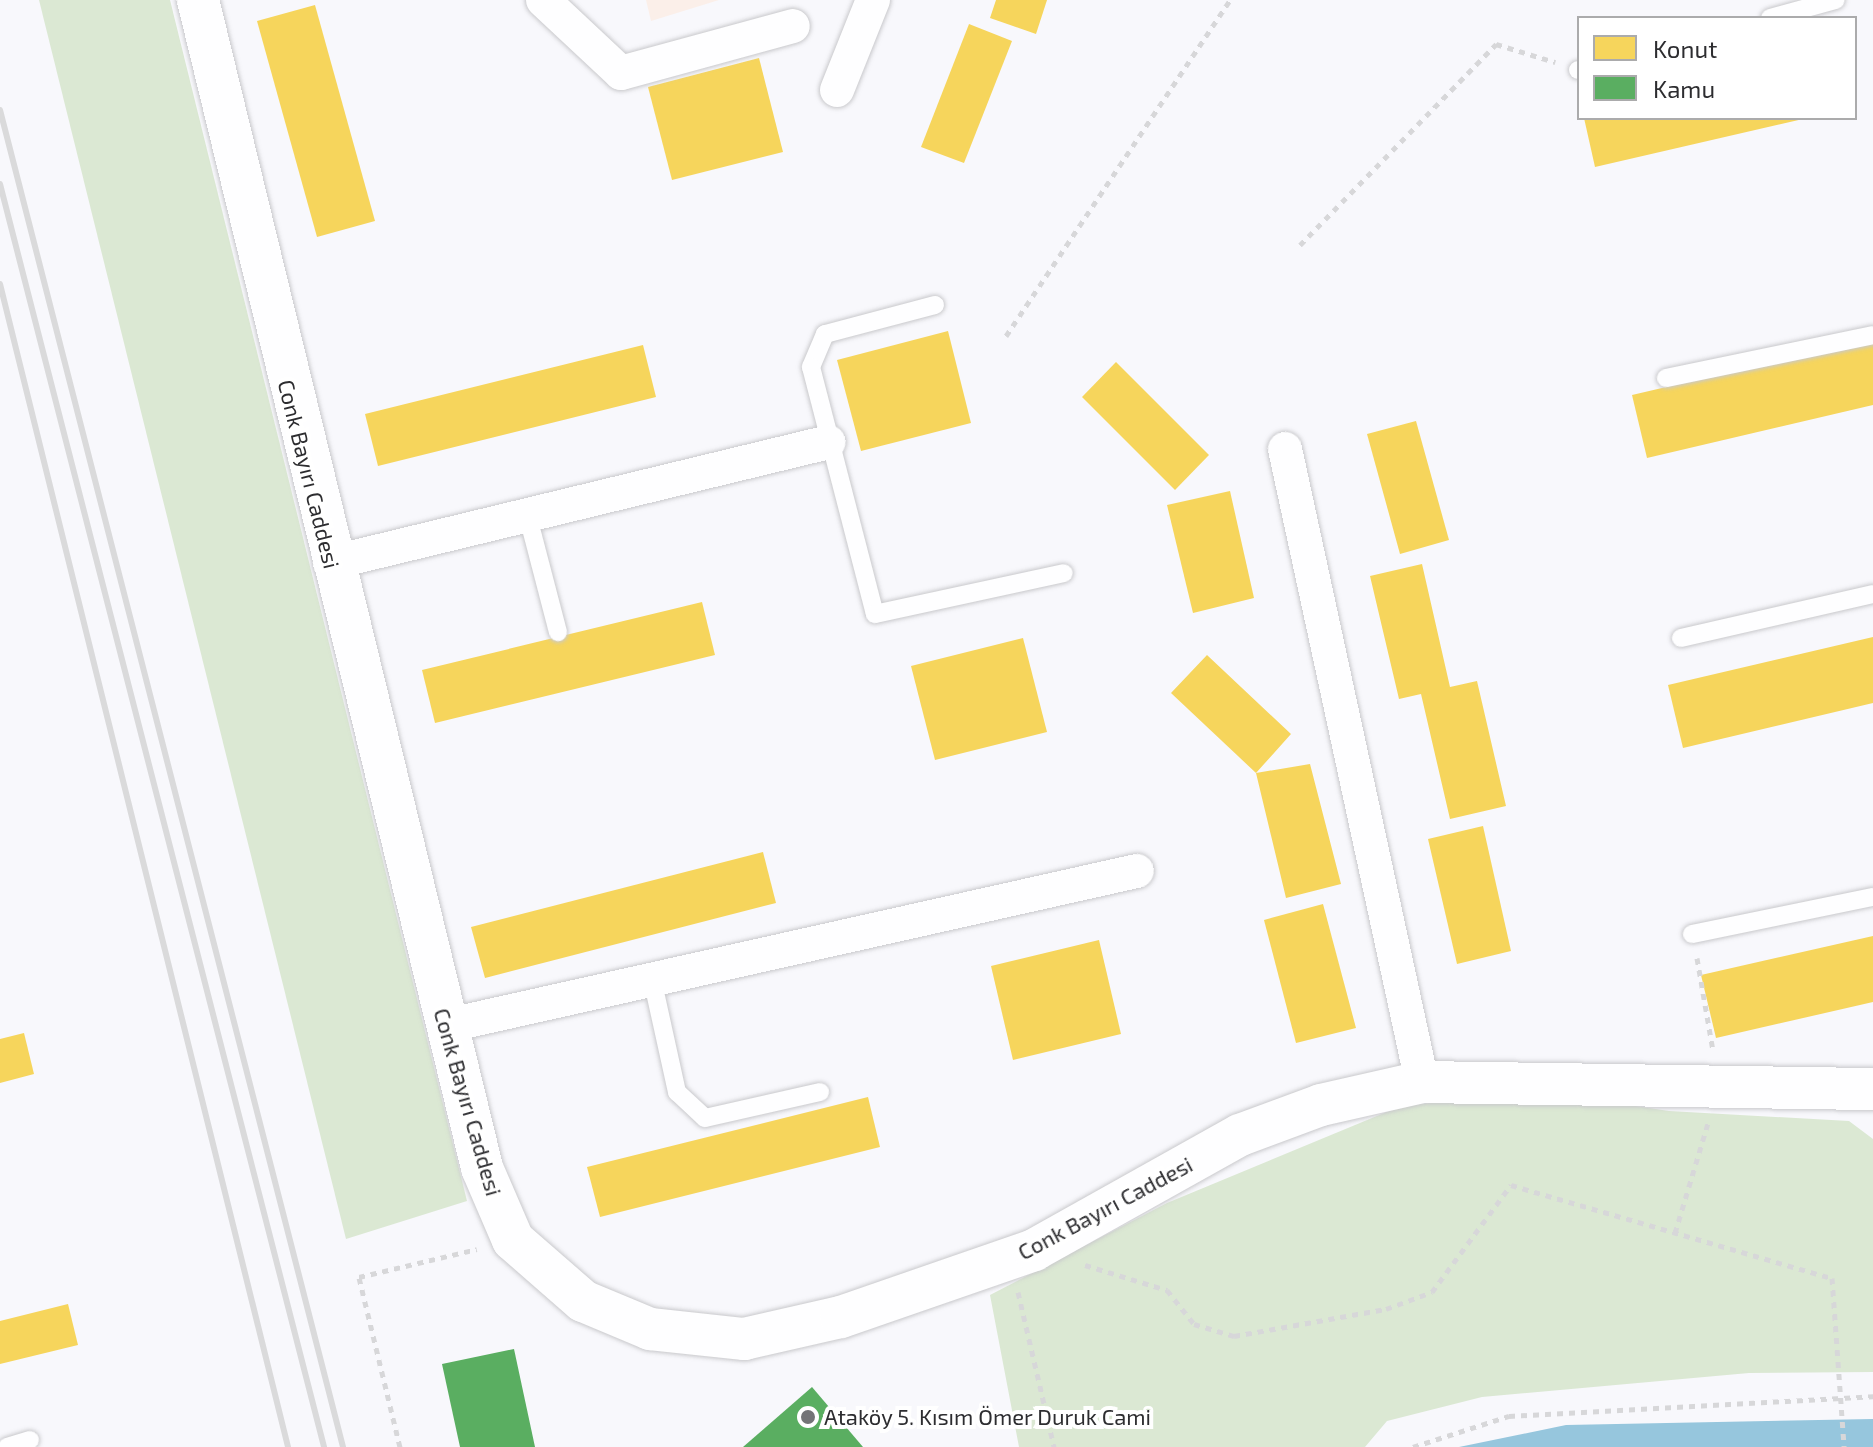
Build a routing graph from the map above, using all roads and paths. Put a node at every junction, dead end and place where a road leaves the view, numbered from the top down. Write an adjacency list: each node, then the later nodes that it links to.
1 (198, 0): 18 (street, Conk Bayırı Caddesi)
2 (543, 0): 7 (street)
3 (873, 0): 9 (street)
4 (1230, 0): 13 (path)
5 (1836, 0): 6 (lane)
6 (1777, 16)
7 (793, 26)
8 (1577, 69): 10 (path)
9 (837, 90)
10 (1300, 245)
11 (935, 305): 15 (lane)
12 (1873, 335): 14 (lane)
13 (1006, 336)
14 (1666, 378)
15 (829, 442): 17 (street); 19 (lane)
16 (1285, 449): 28 (street)
17 (528, 517): 18 (street); 21 (lane)
18 (330, 563): 27 (street, Conk Bayırı Caddesi)
19 (1064, 573)
20 (1873, 594): 22 (lane)
21 (558, 632)
22 (1681, 638)
23 (1137, 871): 26 (street)
24 (1873, 897): 25 (lane)
25 (1692, 934): 29 (path)
26 (653, 983): 27 (street); 32 (lane)
27 (445, 1026): 35 (street, Conk Bayırı Caddesi)
28 (1422, 1082): 29 (street, Conk Bayırı Caddesi); 36 (street, Conk Bayırı Caddesi)
29 (1719, 1084): 30 (street, Conk Bayırı Caddesi); 34 (path)
30 (1805, 1089): 31 (street, Conk Bayırı Caddesi); 33 (street, Conk Bayırı Caddesi)
31 (1873, 1089)
32 (820, 1092)
33 (1873, 1114)
34 (1675, 1233): 36 (path); 38 (path)
35 (513, 1240): 36 (street, Conk Bayırı Caddesi); 41 (path)
36 (1022, 1254): 42 (path)
37 (1873, 1396): 38 (path)
38 (1841, 1400): 43 (path); 44 (path)
39 (30, 1440): 40 (lane)
40 (7, 1447)
41 (400, 1447)
42 (1054, 1447)
43 (1413, 1447)
44 (1844, 1447)

